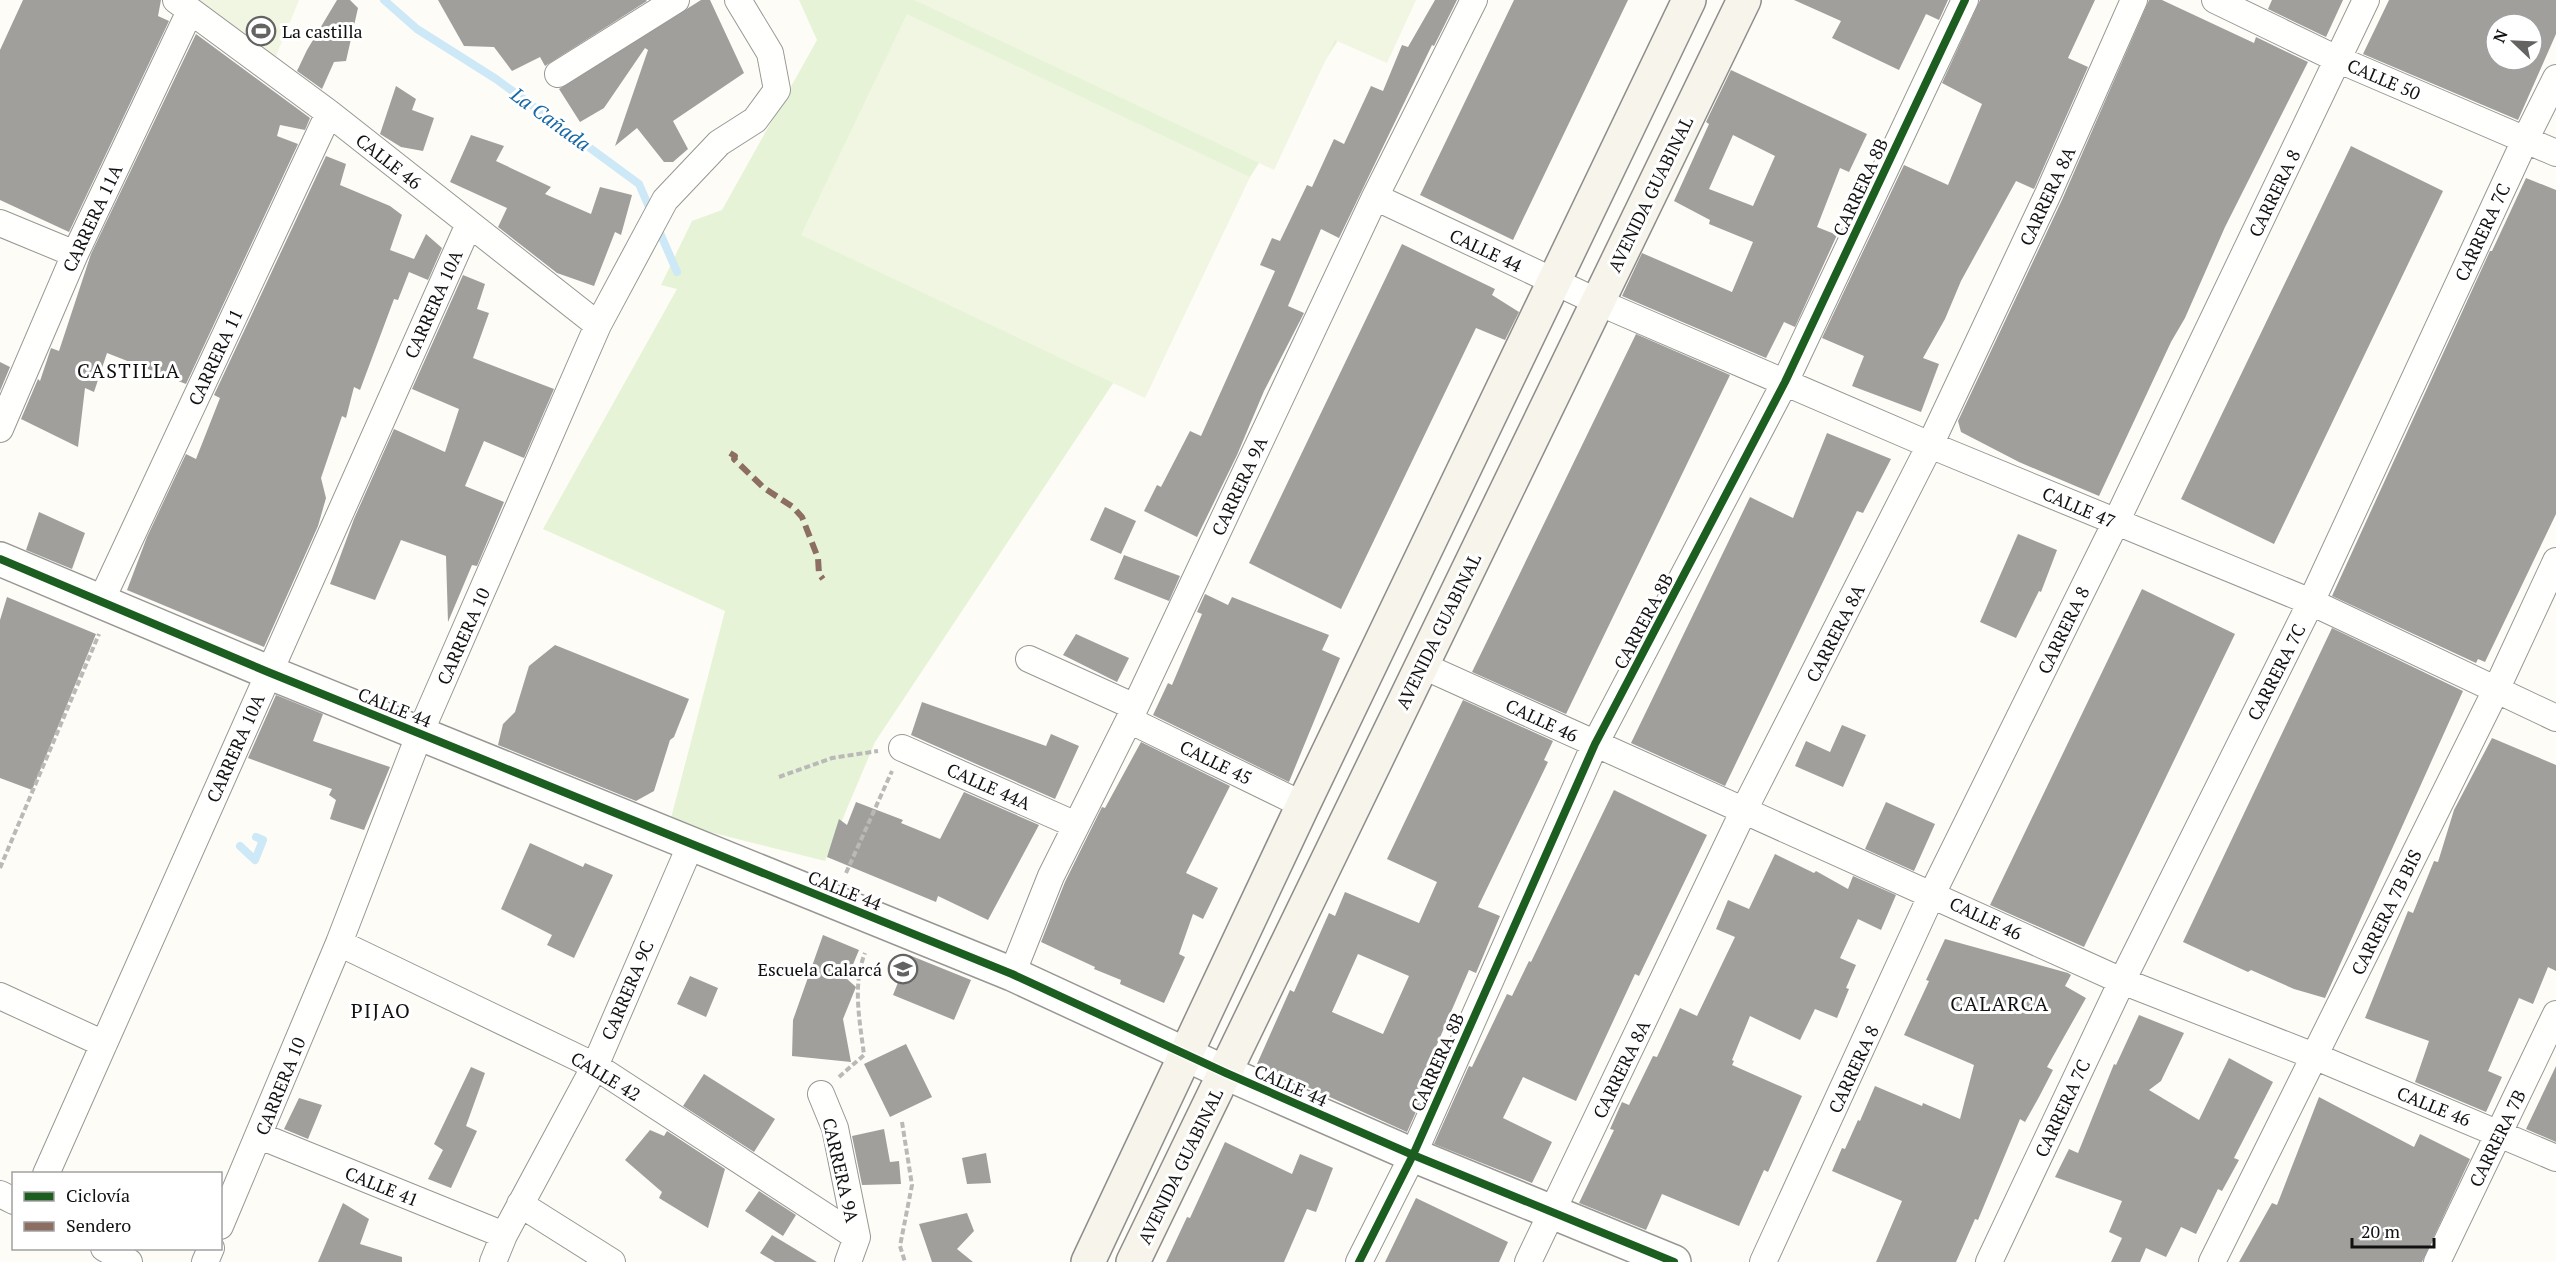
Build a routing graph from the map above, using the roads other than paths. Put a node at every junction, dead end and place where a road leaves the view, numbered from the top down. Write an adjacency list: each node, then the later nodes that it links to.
1 (676, 0): 12 (street)
2 (738, 0): 23 (street, CARRERA 10)
3 (1474, 0): 17 (street, CARRERA 9A)
4 (1689, 0): 21 (main road)
5 (1744, 0): 22 (main road, AVENIDA GUABINAL)
6 (1965, 0): 24 (street, CARRERA 8B)
7 (2134, 0): 26 (street, CARRERA 8A)
8 (2215, 0): 11 (street, CALLE 50)
9 (2366, 0): 11 (street, CARRERA 8)
10 (183, 5): 14 (street, CALLE 46); 20 (street, CARRERA 11A)
11 (2337, 59): 15 (street, CALLE 50); 27 (street, CARRERA 8)
12 (558, 74)
13 (2556, 78): 15 (street, CARRERA 7C)
14 (328, 113): 19 (street, CALLE 46); 31 (street, CARRERA 11)
15 (2525, 140): 16 (street, CALLE 50); 30 (street, CARRERA 7C)
16 (2556, 153)
17 (1375, 197): 21 (street, CALLE 44); 36 (street, CARRERA 9A)
18 (0, 223): 20 (street)
19 (469, 224): 23 (street, CALLE 46); 34 (street, CARRERA 10A)
20 (75, 254): 25 (street, CARRERA 11A)
21 (1553, 282): 22 (street, CALLE 44); 41 (main road)
22 (1598, 302): 24 (street, CALLE 47); 33 (main road, AVENIDA GUABINAL)
23 (598, 326): 38 (street, CARRERA 10)
24 (1785, 382): 26 (street, CALLE 47); 39 (street, CARRERA 8B)
25 (0, 429)
26 (1930, 445): 27 (street, CALLE 47); 42 (street, CARRERA 8A)
27 (2116, 522): 30 (street, CALLE 47); 45 (street, CARRERA 8)
28 (0, 559): 31 (street, CALLE 44)
29 (2556, 561): 35 (street, CARRERA 7B BIS)
30 (2311, 602): 35 (street, CALLE 47); 48 (street, CARRERA 7C)
31 (106, 603): 34 (street, CALLE 44)
32 (1029, 659): 36 (street, CALLE 45)
33 (1421, 665): 39 (street, CALLE 46); 55 (main road, AVENIDA GUABINAL)
34 (268, 672): 38 (street, CALLE 44); 51 (street, CARRERA 10A)
35 (2496, 690): 37 (street, CALLE 47); 53 (street, CARRERA 7B BIS)
36 (1132, 713): 41 (street, CALLE 45); 43 (street, CARRERA 9A)
37 (2556, 718)
38 (420, 733): 44 (street, CALLE 44); 46 (street, CARRERA 10)
39 (1595, 744): 42 (street, CALLE 46); 59 (street, CARRERA 8B)
40 (903, 748): 43 (street, CALLE 44A)
41 (1303, 805): 52 (main road)
42 (1744, 810): 45 (street, CALLE 46); 63 (street, CARRERA 8A)
43 (1076, 825): 47 (street, CARRERA 9A)
44 (691, 844): 47 (street, CALLE 44); 54 (street, CARRERA 9C)
45 (1932, 894): 48 (street, CALLE 46); 77 (street, CARRERA 8)
46 (339, 943): 54 (street, CALLE 42); 58 (street, CARRERA 10)
47 (1012, 974): 52 (street, CALLE 44)
48 (2122, 981): 53 (street, CALLE 46); 78 (street, CARRERA 7C)
49 (0, 996): 51 (street)
50 (2556, 1014): 57 (street, CARRERA 7B)
51 (104, 1044): 61 (street, CARRERA 10A)
52 (1185, 1054): 55 (street, CALLE 44); 72 (main road)
53 (2314, 1056): 57 (street, CALLE 46); 79 (street, CARRERA 7B BIS)
54 (594, 1066): 62 (street, CARRERA 9C); 66 (street, CALLE 42)
55 (1226, 1073): 59 (street, CALLE 44); 73 (main road, AVENIDA GUABINAL)
56 (821, 1094): 66 (street, CARRERA 9A)
57 (2499, 1132): 60 (street, CALLE 46); 80 (street, CARRERA 7B)
58 (260, 1136): 64 (street, CARRERA 10); 65 (street, CALLE 41)
59 (1413, 1155): 63 (street, CALLE 44); 74 (street, CARRERA 8B)
60 (2556, 1158)
61 (46, 1172)
62 (520, 1204): 65 (street, CARRERA 9C); 70 (street)
63 (1552, 1213): 75 (street, CARRERA 8A); 76 (street, CALLE 44)
64 (222, 1222)
65 (504, 1235): 69 (street, CARRERA 9C)
66 (857, 1237): 71 (street, CARRERA 9A)
67 (108, 1250): 68 (street)
68 (129, 1262)
69 (493, 1262)
70 (612, 1262)
71 (848, 1262)
72 (1088, 1262)
73 (1133, 1262)
74 (1359, 1262)
75 (1528, 1262)
76 (1674, 1262)
77 (1763, 1262)
78 (1989, 1262)
79 (2212, 1262)
80 (2437, 1262)

